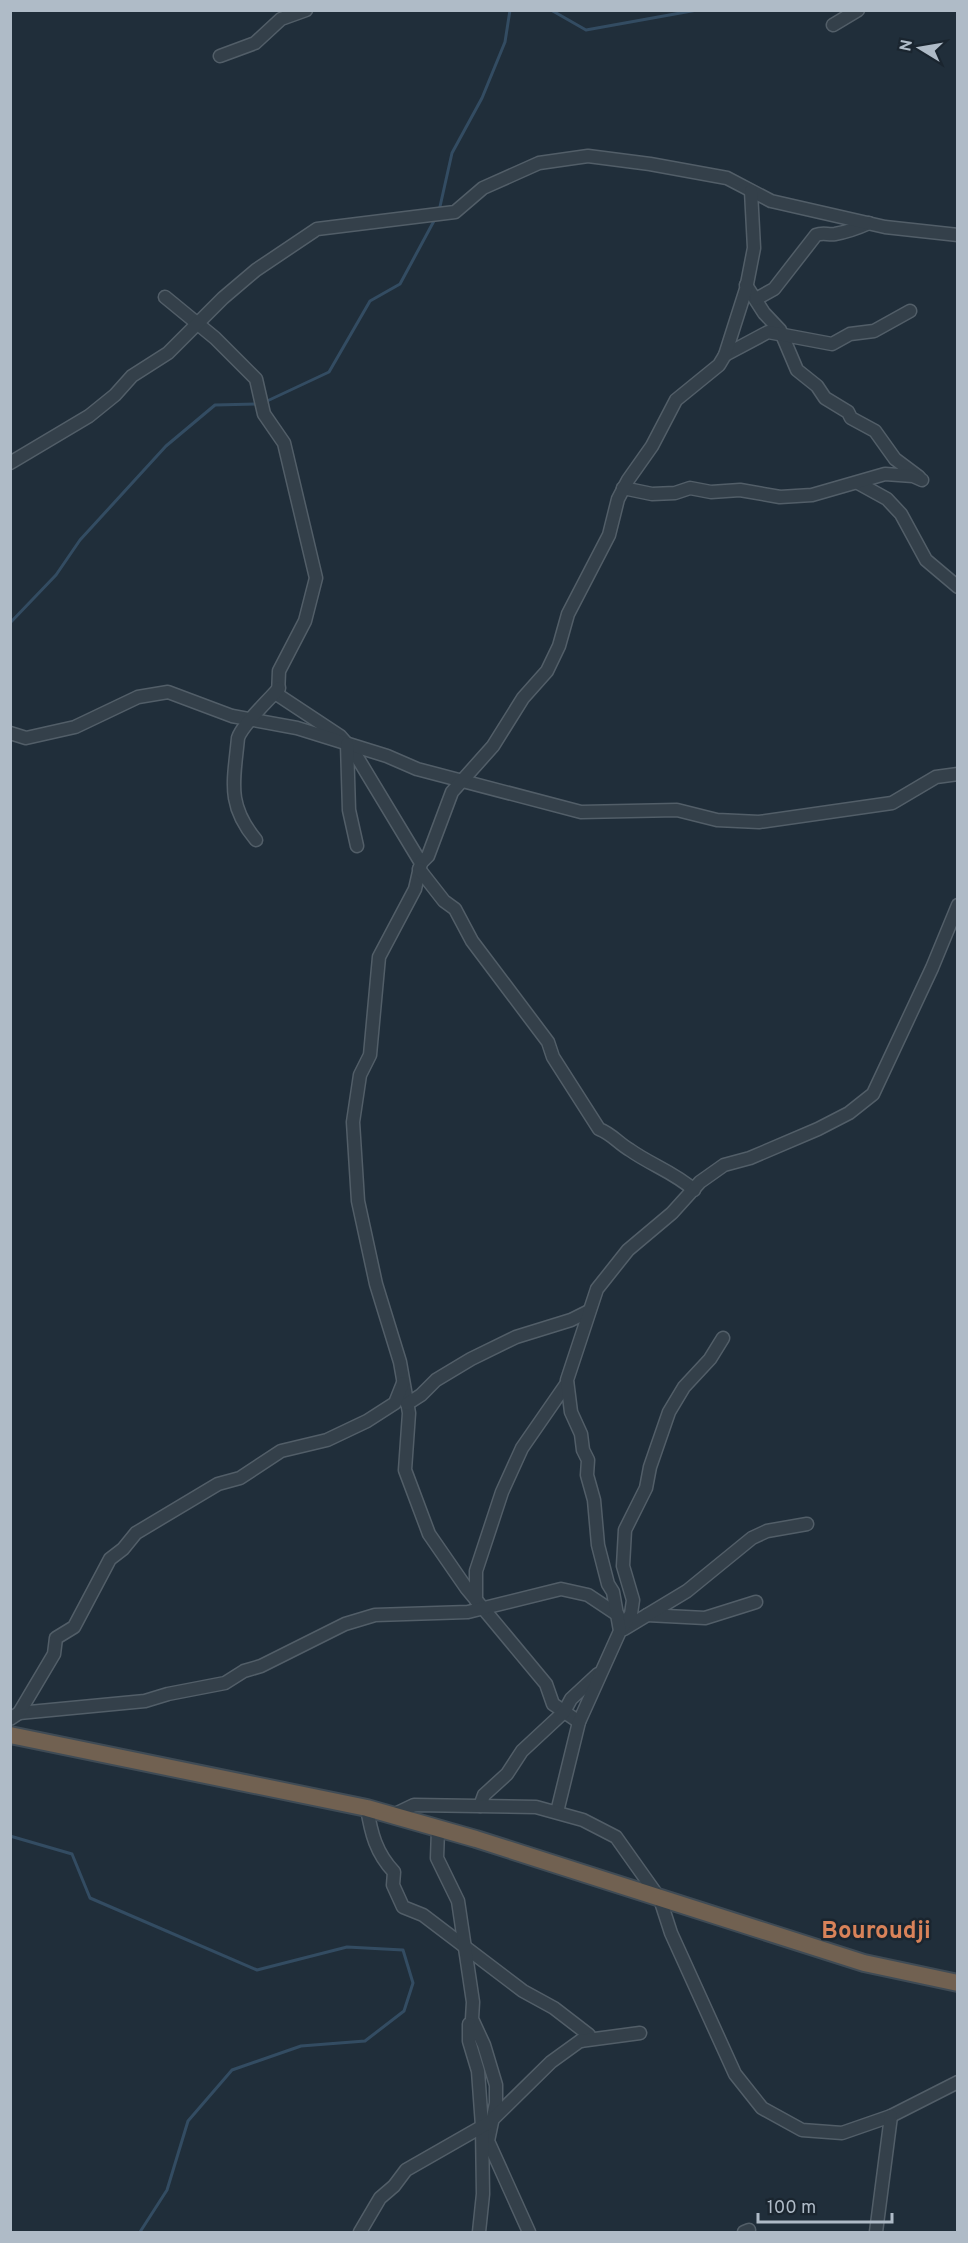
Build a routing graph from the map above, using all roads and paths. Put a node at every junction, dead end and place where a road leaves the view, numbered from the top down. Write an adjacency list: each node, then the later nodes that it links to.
1 (306, 10): 4 (street)
2 (858, 10): 3 (street)
3 (833, 25)
4 (220, 56)
5 (751, 191): 6 (street); 8 (street); 12 (street)
6 (869, 223): 7 (street); 10 (street)
7 (957, 236)
8 (746, 285): 10 (street); 14 (street)
9 (165, 297): 12 (street)
10 (756, 300): 13 (street)
11 (910, 311): 13 (street)
12 (198, 324): 15 (street); 19 (street)
13 (782, 335): 14 (street); 16 (street)
14 (725, 355): 17 (street)
15 (10, 463)
16 (858, 483): 17 (street); 18 (street)
17 (623, 488): 24 (street)
18 (957, 588)
19 (279, 688): 20 (street); 22 (street)
20 (252, 719): 21 (street); 22 (street); 25 (street)
21 (10, 733)
22 (347, 744): 24 (street); 26 (street); 27 (street)
23 (957, 774): 24 (street)
24 (461, 782): 27 (street)
25 (256, 840)
26 (357, 846)
27 (420, 866): 29 (street); 32 (street)
28 (957, 905): 29 (street)
29 (694, 1190): 30 (street)
30 (589, 1311): 33 (street); 34 (street)
31 (723, 1338): 40 (street)
32 (403, 1383): 34 (street); 43 (street)
33 (567, 1383): 37 (street); 38 (street)
34 (406, 1404): 37 (street)
35 (807, 1524): 39 (street)
36 (756, 1602): 39 (street)
37 (479, 1605): 38 (street); 42 (street); 43 (street)
38 (618, 1615): 40 (street)
39 (647, 1615): 40 (street)
40 (620, 1631): 41 (street)
41 (602, 1670): 42 (street); 44 (street)
42 (564, 1712): 44 (street); 46 (street)
43 (15, 1716)
44 (579, 1722): 48 (street)
45 (10, 1735): 47 (highway)
46 (480, 1806): 48 (street); 49 (street)
47 (367, 1808): 49 (highway); 52 (street)
48 (557, 1812): 51 (street)
49 (391, 1816): 50 (highway)
50 (438, 1830): 51 (highway); 52 (street)
51 (660, 1899): 53 (highway); 58 (street)
52 (465, 1948): 56 (street); 59 (street)
53 (957, 1983)
54 (469, 2024): 59 (street)
55 (640, 2033): 56 (street)
56 (580, 2041): 59 (street)
57 (957, 2082): 58 (street)
58 (891, 2116): 63 (street)
59 (488, 2123): 60 (street); 61 (street); 62 (street)
60 (360, 2232)
61 (479, 2232)
62 (530, 2232)
63 (876, 2232)

